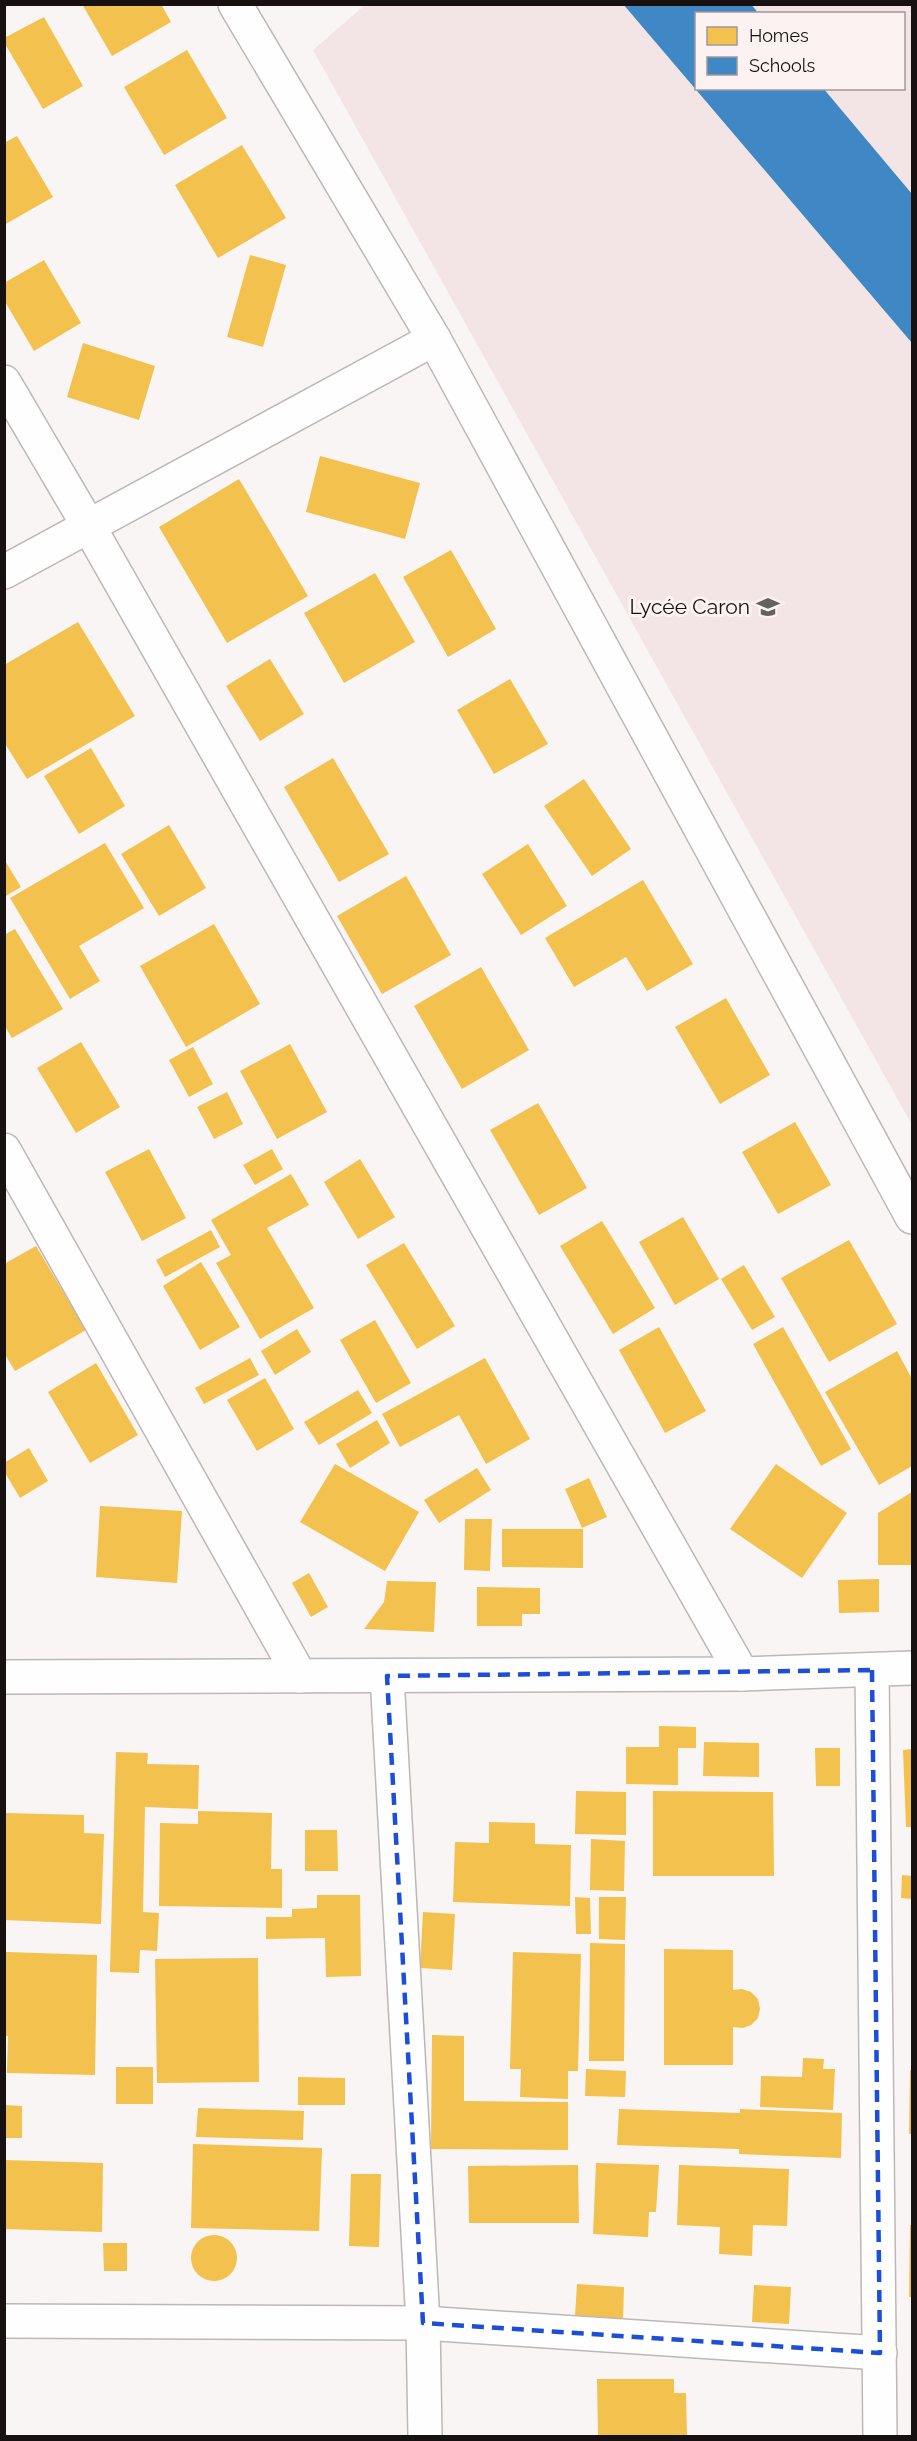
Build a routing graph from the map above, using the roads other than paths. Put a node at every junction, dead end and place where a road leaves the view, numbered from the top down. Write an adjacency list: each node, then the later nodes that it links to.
1 (235, 4): 2 (street)
2 (434, 339): 4 (street); 7 (street)
3 (4, 382): 4 (street)
4 (88, 525): 5 (street); 10 (street)
5 (4, 572)
6 (4, 1150): 11 (street)
7 (912, 1217)
8 (912, 1668): 9 (street)
9 (872, 1670): 10 (street); 16 (street)
10 (742, 1674): 12 (street)
11 (300, 1676): 12 (street); 13 (street)
12 (387, 1676): 15 (street)
13 (4, 1677)
14 (4, 2321): 15 (street)
15 (423, 2323): 16 (street); 17 (street)
16 (880, 2353): 18 (street)
17 (425, 2436)
18 (880, 2436)

